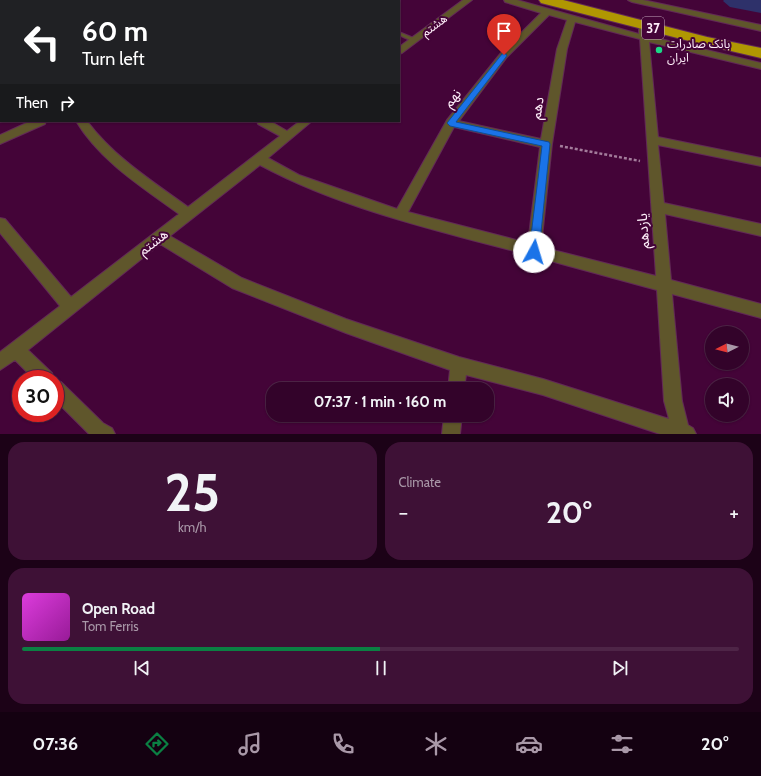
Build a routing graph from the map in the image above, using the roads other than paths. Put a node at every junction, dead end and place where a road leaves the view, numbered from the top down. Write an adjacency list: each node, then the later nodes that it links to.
1 (468, 0): 11 (street, هشتم)
2 (508, 0): 5 (street)
3 (590, 0): 8 (highway, 37)
4 (632, 0): 8 (street)
5 (546, 6): 6 (street); 9 (highway, 37); 20 (street, نهم)
6 (572, 19): 9 (street); 24 (street, دهم)
7 (761, 28): 8 (street)
8 (706, 29): 9 (highway, 37); 12 (highway, 37); 14 (highway, 37)
9 (644, 32): 15 (street); 23 (street, یازدهم)
10 (400, 34): 11 (lane)
11 (414, 40): 13 (street, هشتم)
12 (761, 40)
13 (400, 50)
14 (761, 53)
15 (761, 66)
16 (39, 122): 22 (street)
17 (83, 122): 28 (street)
18 (264, 122): 21 (street)
19 (306, 122): 21 (street, هشتم)
20 (450, 123): 24 (street); 29 (street, نهم)
21 (288, 136): 25 (street, هشتم)
22 (0, 140)
23 (652, 140): 26 (street); 27 (street, یازدهم)
24 (546, 144): 33 (street, دهم)
25 (259, 159): 28 (street, هشتم); 29 (street)
26 (761, 162)
27 (657, 207): 31 (street); 34 (street, یازدهم)
28 (188, 214): 32 (street, هشتم)
29 (400, 215): 33 (street)
30 (0, 223): 35 (street)
31 (761, 230)
32 (159, 237): 35 (street, هشتم); 39 (street)
33 (534, 252): 34 (street)
34 (664, 286): 36 (street); 44 (street, یازدهم)
35 (70, 307): 37 (street, هشتم)
36 (761, 310)
37 (16, 350): 38 (street, هشتم); 40 (street)
38 (0, 362)
39 (458, 365): 41 (street); 44 (street)
40 (37, 370)
41 (457, 382)
42 (64, 397): 45 (street)
43 (452, 422): 46 (street)
44 (683, 433)
45 (106, 434)
46 (451, 434)

